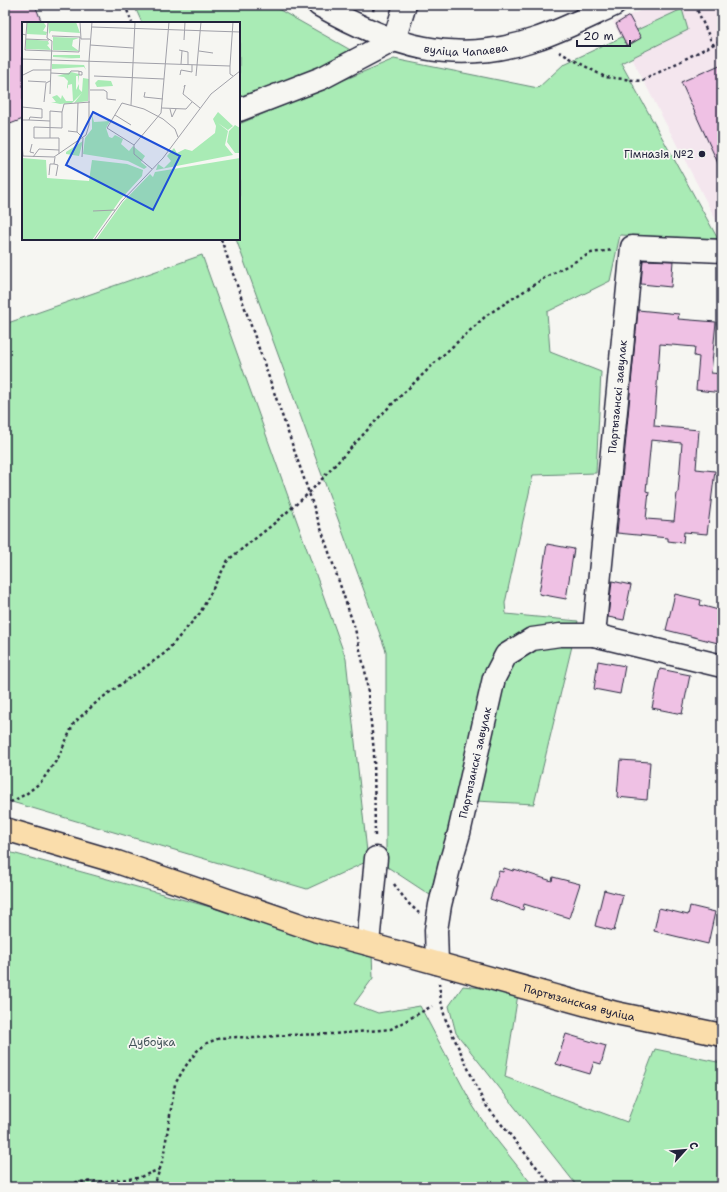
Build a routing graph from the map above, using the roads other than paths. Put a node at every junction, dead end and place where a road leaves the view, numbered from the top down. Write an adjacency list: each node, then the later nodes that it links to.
1 (319, 5): 4 (street, вуліца Чапаева)
2 (405, 5): 4 (street)
3 (614, 5): 4 (street, вуліца Чапаева)
4 (394, 40): 5 (street)
5 (240, 110)
6 (722, 251): 7 (street, Партызанскі завулак)
7 (594, 635): 8 (street, Партызанскі завулак); 12 (street, Партызанскі завулак)
8 (722, 666)
9 (5, 829): 11 (main road, Партызанская вуліца)
10 (376, 858): 11 (street)
11 (368, 944): 12 (main road, Партызанская вуліца)
12 (437, 963): 13 (main road, Партызанская вуліца)
13 (722, 1035)

